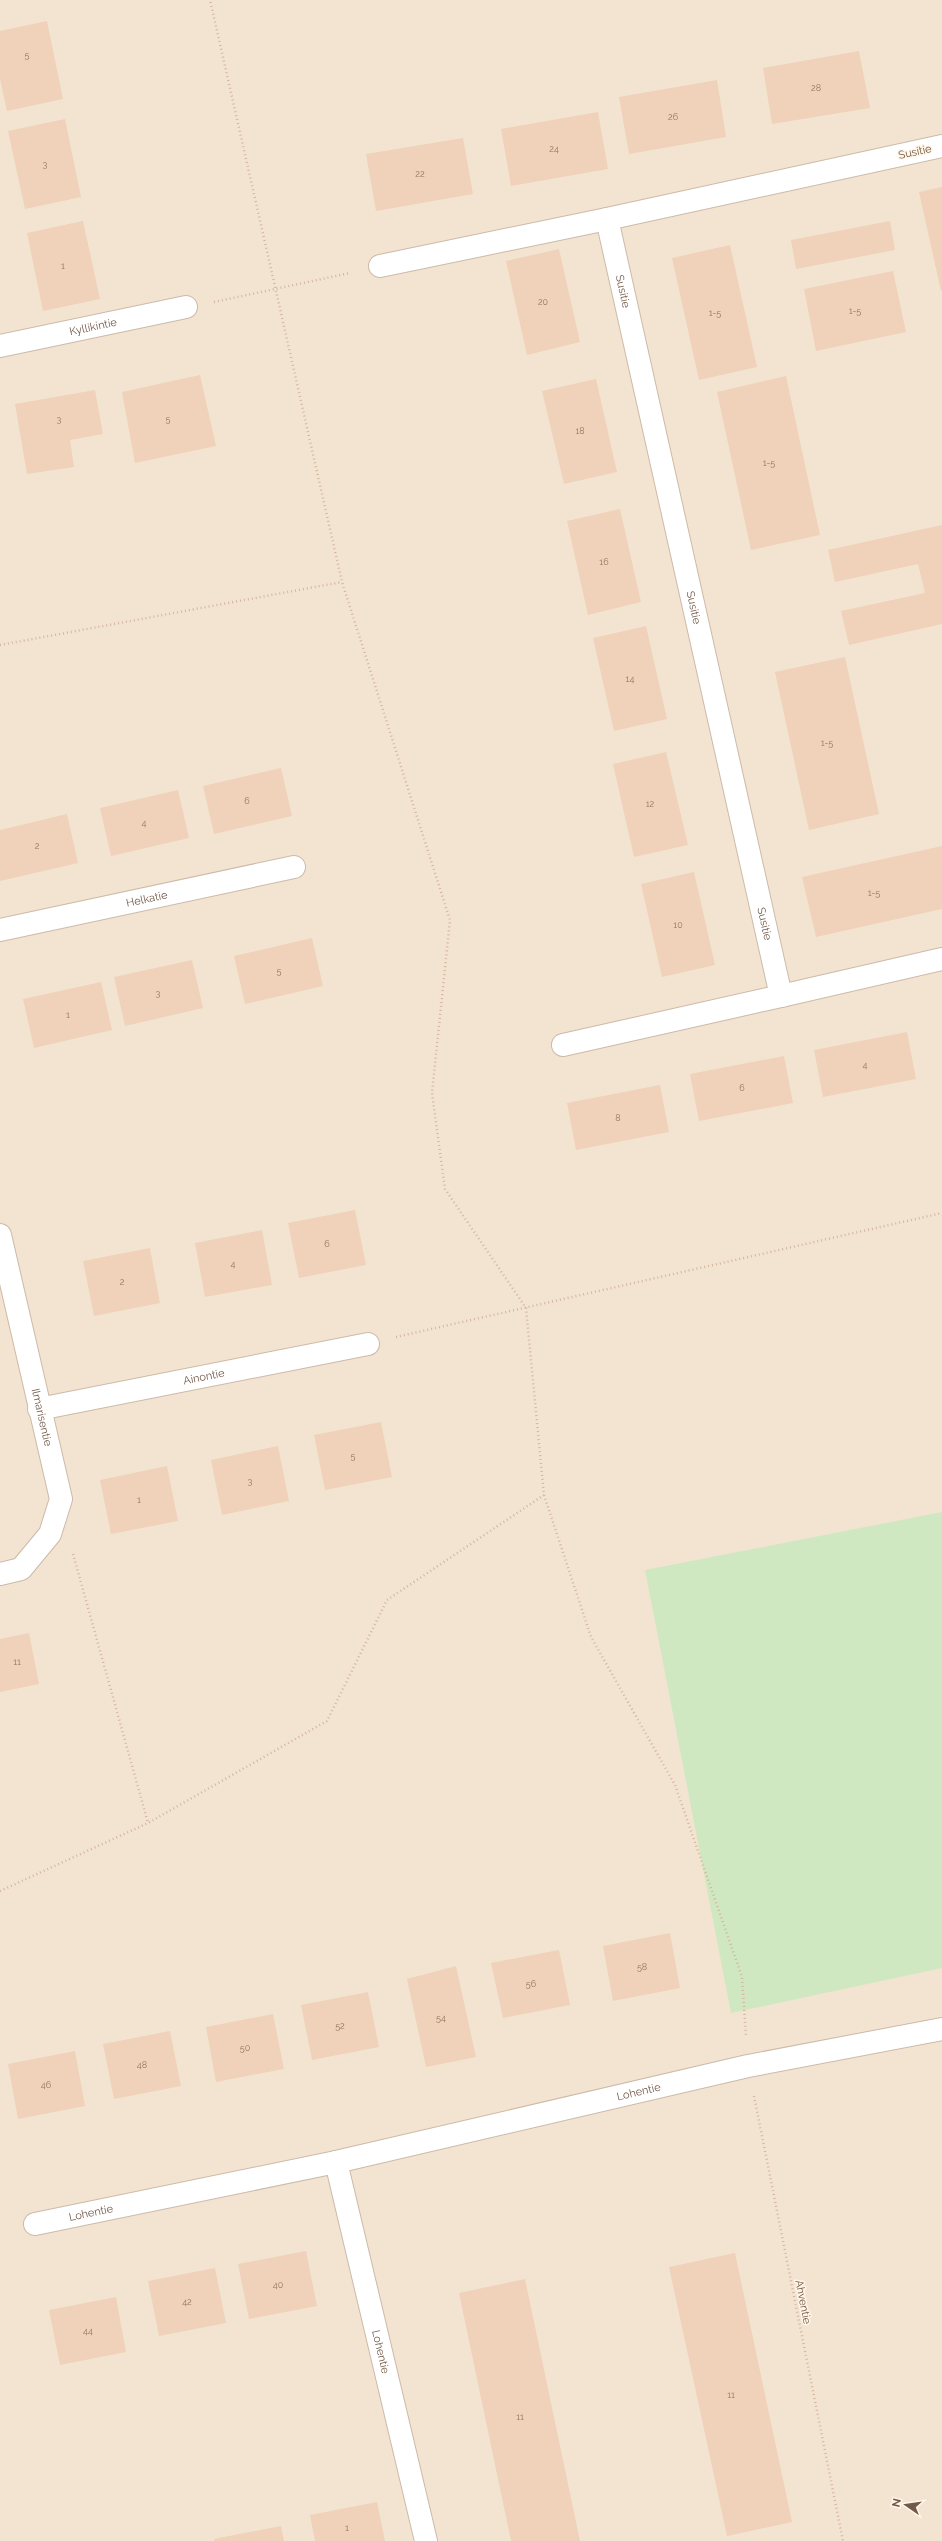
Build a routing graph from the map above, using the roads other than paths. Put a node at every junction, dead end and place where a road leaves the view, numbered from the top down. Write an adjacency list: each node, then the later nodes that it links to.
1 (942, 146): 2 (street, Susitie)
2 (607, 219): 3 (street, Susitie); 9 (street, Susitie)
3 (380, 266)
4 (186, 307): 5 (street, Kyllikintie)
5 (0, 346)
6 (294, 867): 7 (street, Helkatie)
7 (0, 930)
8 (942, 959): 9 (street)
9 (781, 996): 10 (street)
10 (563, 1045)
11 (0, 1235): 13 (street, Ilmarisentie)
12 (368, 1344): 13 (street, Ainontie)
13 (39, 1409): 14 (street, Ilmarisentie)
14 (0, 1574)
15 (942, 2028): 16 (street, Lohentie)
16 (336, 2162): 17 (street, Lohentie); 18 (street, Lohentie)
17 (34, 2224)
18 (426, 2541)

